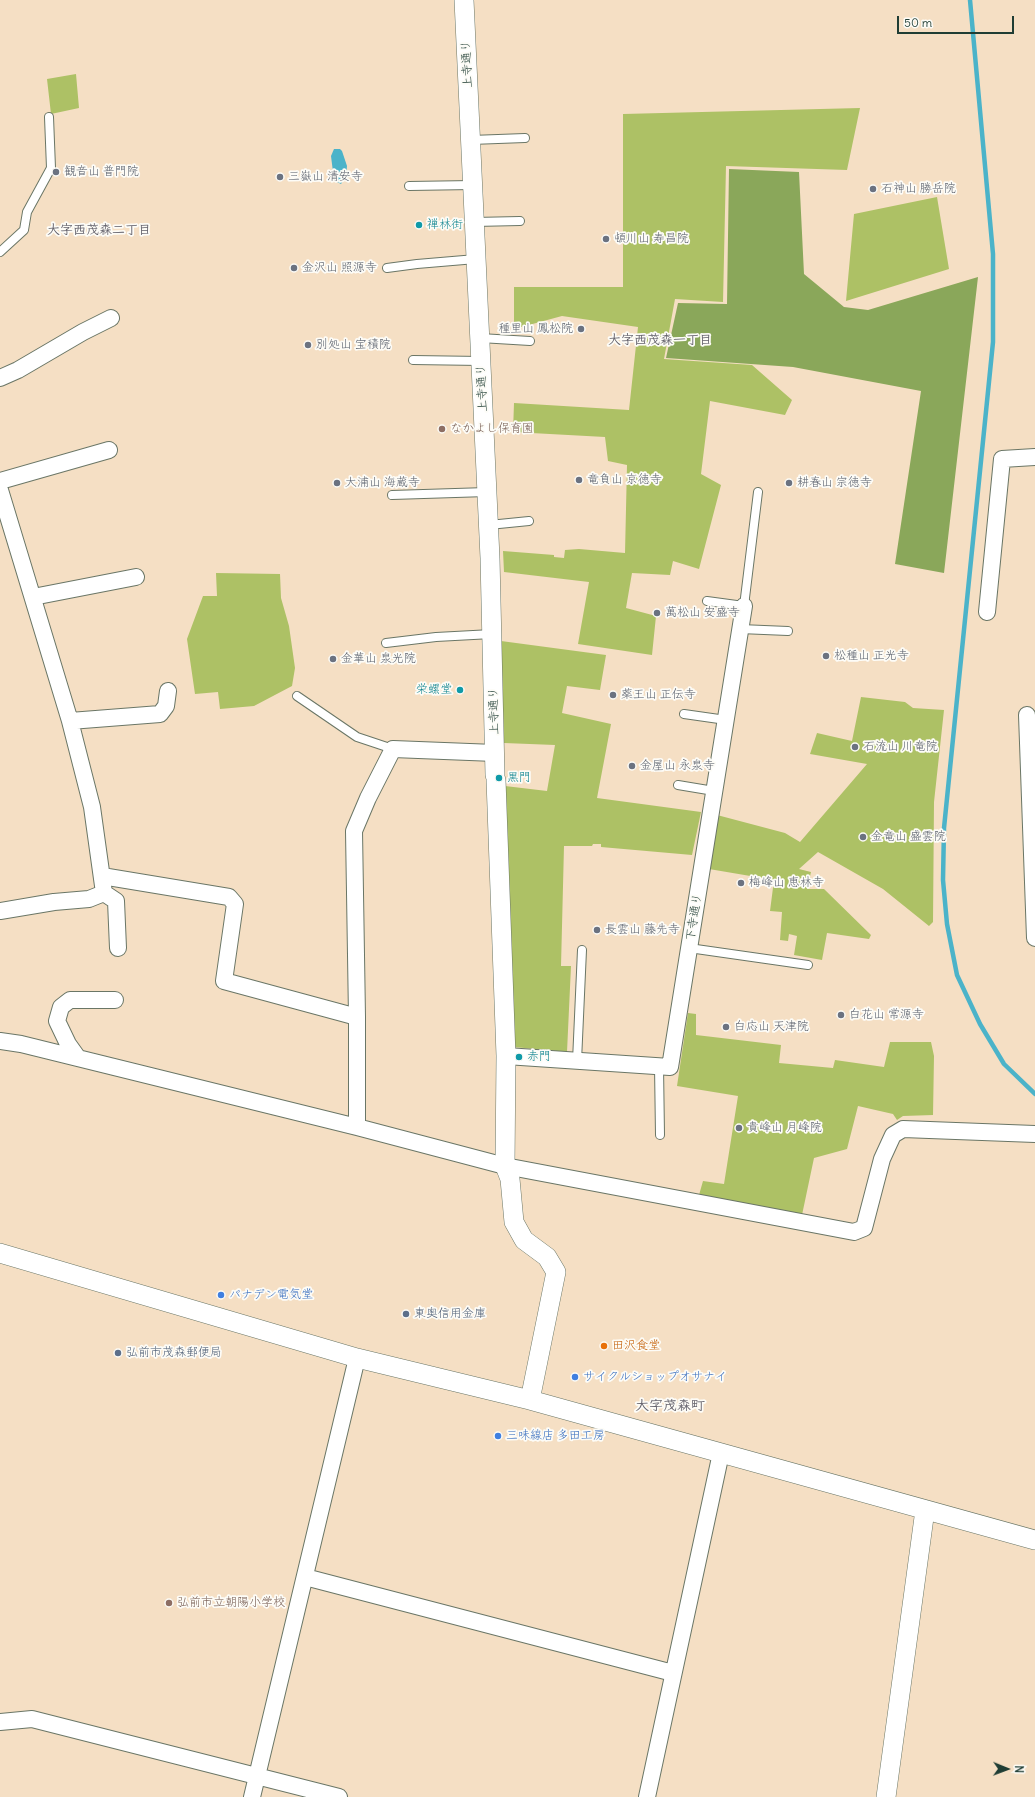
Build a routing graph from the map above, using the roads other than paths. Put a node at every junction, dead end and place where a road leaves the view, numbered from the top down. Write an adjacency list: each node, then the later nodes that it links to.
1 (464, 0): 4 (street, 上寺通り)
2 (49, 117): 9 (lane)
3 (525, 138): 4 (lane)
4 (471, 140): 5 (street, 上寺通り)
5 (473, 185): 6 (lane); 8 (street, 上寺通り)
6 (409, 186)
7 (520, 221): 8 (lane)
8 (474, 222): 10 (street, 上寺通り)
9 (0, 252)
10 (476, 259): 11 (lane); 13 (street, 上寺通り)
11 (387, 268)
12 (111, 318): 17 (street)
13 (480, 338): 14 (lane); 16 (street, 上寺通り)
14 (530, 341)
15 (413, 360): 16 (lane)
16 (481, 361): 22 (street, 上寺通り)
17 (0, 378)
18 (109, 450): 20 (street)
19 (1035, 457): 31 (street)
20 (0, 481)
21 (0, 490): 28 (street)
22 (487, 492): 24 (lane); 26 (street, 上寺通り)
23 (758, 492): 30 (lane)
24 (392, 495)
25 (529, 521): 26 (lane)
26 (489, 525): 34 (street, 上寺通り)
27 (136, 577): 28 (street)
28 (33, 597): 41 (street)
29 (707, 601): 30 (lane)
30 (744, 606): 32 (street, 下寺通り)
31 (987, 612)
32 (740, 629): 33 (lane); 40 (street, 下寺通り)
33 (788, 631)
34 (492, 634): 35 (lane); 43 (street, 上寺通り)
35 (386, 643)
36 (168, 691): 41 (street)
37 (297, 696): 42 (lane)
38 (684, 714): 40 (lane)
39 (1027, 715): 49 (street)
40 (726, 720): 45 (street, 下寺通り)
41 (70, 721): 46 (street)
42 (393, 749): 43 (street); 55 (street)
43 (495, 753): 57 (street, 上寺通り)
44 (678, 785): 45 (lane)
45 (714, 791): 51 (street, 下寺通り)
46 (102, 876): 47 (street); 55 (street)
47 (104, 893): 48 (street); 50 (street)
48 (0, 911)
49 (1035, 938)
50 (118, 948)
51 (689, 948): 53 (lane); 60 (street, 下寺通り)
52 (582, 950): 59 (lane)
53 (808, 965)
54 (116, 1000): 58 (street)
55 (357, 1017): 61 (street)
56 (0, 1041): 58 (street)
57 (506, 1056): 59 (street); 64 (street, 上寺通り)
58 (78, 1058): 61 (street)
59 (577, 1061): 60 (street)
60 (659, 1066): 63 (lane)
61 (357, 1127): 64 (street)
62 (1035, 1134): 64 (street)
63 (660, 1135)
64 (505, 1166): 67 (street, 上寺通り)
65 (0, 1253): 66 (street)
66 (357, 1358): 67 (street); 71 (street)
67 (530, 1400): 68 (street)
68 (721, 1453): 69 (street); 72 (street)
69 (925, 1510): 70 (street); 78 (street)
70 (1035, 1540)
71 (304, 1577): 72 (street); 74 (street)
72 (674, 1673): 77 (street)
73 (0, 1722): 74 (street)
74 (257, 1775): 75 (street); 76 (street)
75 (252, 1797)
76 (339, 1797)
77 (647, 1797)
78 (886, 1797)

